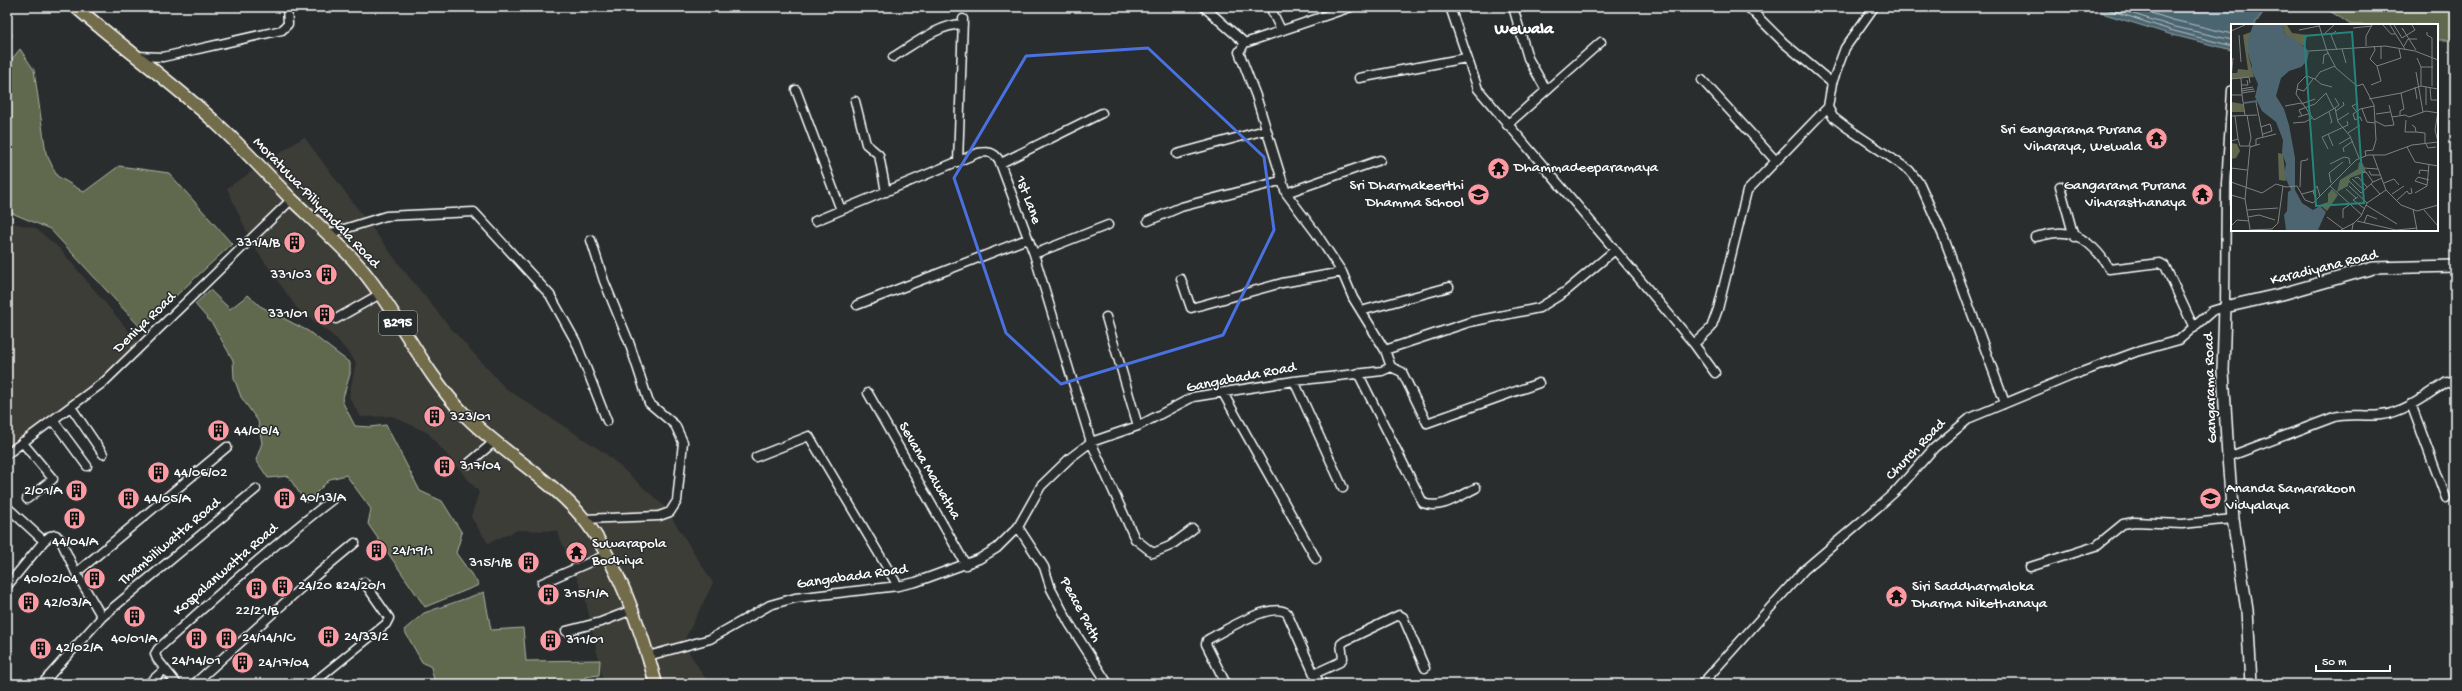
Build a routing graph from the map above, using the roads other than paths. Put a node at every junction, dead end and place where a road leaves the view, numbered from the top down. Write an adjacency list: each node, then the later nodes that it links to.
1 (76, 7): 14 (main road, Moratuwa-Piliyandala Road / B295)
2 (287, 7): 14 (street)
3 (1204, 7): 13 (street)
4 (1270, 7): 11 (street)
5 (1351, 7): 10 (street)
6 (1450, 7): 16 (street)
7 (1514, 7): 21 (street)
8 (1748, 7): 19 (street)
9 (1874, 7): 19 (street)
10 (1341, 9): 11 (street)
11 (1281, 30): 13 (street)
12 (1601, 42): 21 (street)
13 (1245, 43): 27 (street)
14 (134, 56): 38 (main road, Moratuwa-Piliyandala Road / B295)
15 (893, 57): 31 (street)
16 (1466, 58): 17 (street); 26 (street)
17 (1359, 78)
18 (1702, 80): 30 (street)
19 (1832, 83): 23 (street)
20 (796, 90): 39 (street)
21 (1546, 90): 26 (street)
22 (855, 101): 36 (street)
23 (1828, 107): 30 (street); 71 (street)
24 (1102, 114): 32 (street)
25 (2231, 121): 34 (street, Gangarama Road)
26 (1507, 125): 48 (street)
27 (1266, 130): 28 (street); 33 (street)
28 (1177, 154)
29 (1380, 160): 37 (street)
30 (1776, 161): 61 (street)
31 (958, 162): 32 (street, 1st Lane); 36 (street, 1st Lane)
32 (1001, 163): 46 (street, 1st Lane)
33 (1280, 181): 37 (street); 41 (street)
34 (2229, 183): 56 (street, Gangarama Road)
35 (2060, 186): 45 (street)
36 (886, 192): 39 (street, 1st Lane)
37 (1286, 193): 51 (street)
38 (292, 200): 43 (main road, Moratuwa-Piliyandala Road / B295); 73 (street, Deniya Road)
39 (841, 210): 40 (street, 1st Lane)
40 (815, 221)
41 (1148, 221)
42 (1108, 226): 49 (street)
43 (328, 234): 54 (main road, Moratuwa-Piliyandala Road / B295); 75 (street)
44 (2035, 237): 45 (street)
45 (2074, 237): 60 (street)
46 (1028, 239): 49 (street, 1st Lane); 55 (street)
47 (591, 240): 94 (street)
48 (1615, 250): 61 (street); 62 (street)
49 (1034, 254): 79 (street, 1st Lane)
50 (2455, 266): 56 (street, Karadiyana Road)
51 (1342, 272): 52 (street); 57 (street)
52 (1181, 279)
53 (1449, 287): 57 (street)
54 (380, 294): 59 (street); 78 (main road, Moratuwa-Piliyandala Road / B295)
55 (857, 305)
56 (2225, 307): 60 (street, Church Road); 84 (street, Gangarama Road)
57 (1361, 311): 62 (street)
58 (1106, 317): 76 (street)
59 (336, 319)
60 (2194, 328): 71 (street, Church Road)
61 (1694, 344): 65 (street)
62 (1385, 350): 63 (street)
63 (1391, 367): 64 (street, Gangabada Road); 67 (street)
64 (1358, 373): 66 (street, Gangabada Road); 88 (street)
65 (1715, 373)
66 (1294, 381): 70 (street, Gangabada Road); 87 (street)
67 (1539, 382)
68 (2455, 386): 72 (street)
69 (868, 393): 102 (street, Sevana Mawatha)
70 (1223, 393): 76 (street, Gangabada Road); 101 (street)
71 (2005, 403): 125 (street, Church Road)
72 (2411, 404): 84 (street); 90 (street)
73 (71, 407): 74 (street, Deniya Road); 82 (street)
74 (53, 420): 77 (street, Deniya Road); 86 (street)
75 (607, 421)
76 (1138, 426): 79 (street, Gangabada Road)
77 (22, 442): 81 (street, Deniya Road); 91 (street)
78 (494, 442): 85 (street); 94 (main road, Moratuwa-Piliyandala Road / B295)
79 (1091, 442): 96 (street, Gangabada Road); 97 (street, 1st Lane)
80 (227, 447): 104 (street)
81 (7, 454)
82 (103, 454)
83 (756, 457): 108 (street)
84 (2228, 457): 95 (street, Gangarama Road)
85 (468, 464)
86 (87, 466)
87 (1343, 488)
88 (1476, 488)
89 (256, 489): 110 (street, Thambiliwatta Road)
90 (2446, 498)
91 (27, 499)
92 (333, 499): 114 (street, Kospalanwatta Road)
93 (7, 507): 98 (street)
94 (583, 519): 100 (main road, Moratuwa-Piliyandala Road / B295)
95 (2233, 519): 103 (street); 126 (street, Gangarama Road)
96 (1018, 527): 102 (street, Gangabada Road); 122 (street, Peace Path)
97 (1193, 529)
98 (44, 541): 104 (street); 107 (street)
99 (355, 543): 119 (street)
100 (606, 555): 106 (street); 109 (main road, Moratuwa-Piliyandala Road / B295)
101 (1316, 559)
102 (966, 564): 108 (street, Gangabada Road)
103 (2030, 567)
104 (76, 573): 110 (street)
105 (364, 582): 120 (street)
106 (542, 583)
107 (7, 586)
108 (898, 586): 112 (street, Gangabada Road)
109 (632, 610): 111 (street); 112 (main road, Moratuwa-Piliyandala Road / B295)
110 (102, 617): 116 (street, Thambiliwatta Road)
111 (566, 631)
112 (648, 656): 121 (main road, Moratuwa-Piliyandala Road / B295)
113 (1425, 668): 115 (street)
114 (166, 669): 117 (street); 118 (street, Kospalanwatta Road)
115 (1314, 674): 123 (street); 124 (street)
116 (42, 684)
117 (148, 684)
118 (177, 684)
119 (194, 684)
120 (312, 684)
121 (656, 684)
122 (1108, 684)
123 (1226, 684)
124 (1324, 684)
125 (1702, 684)
126 (2251, 684)

